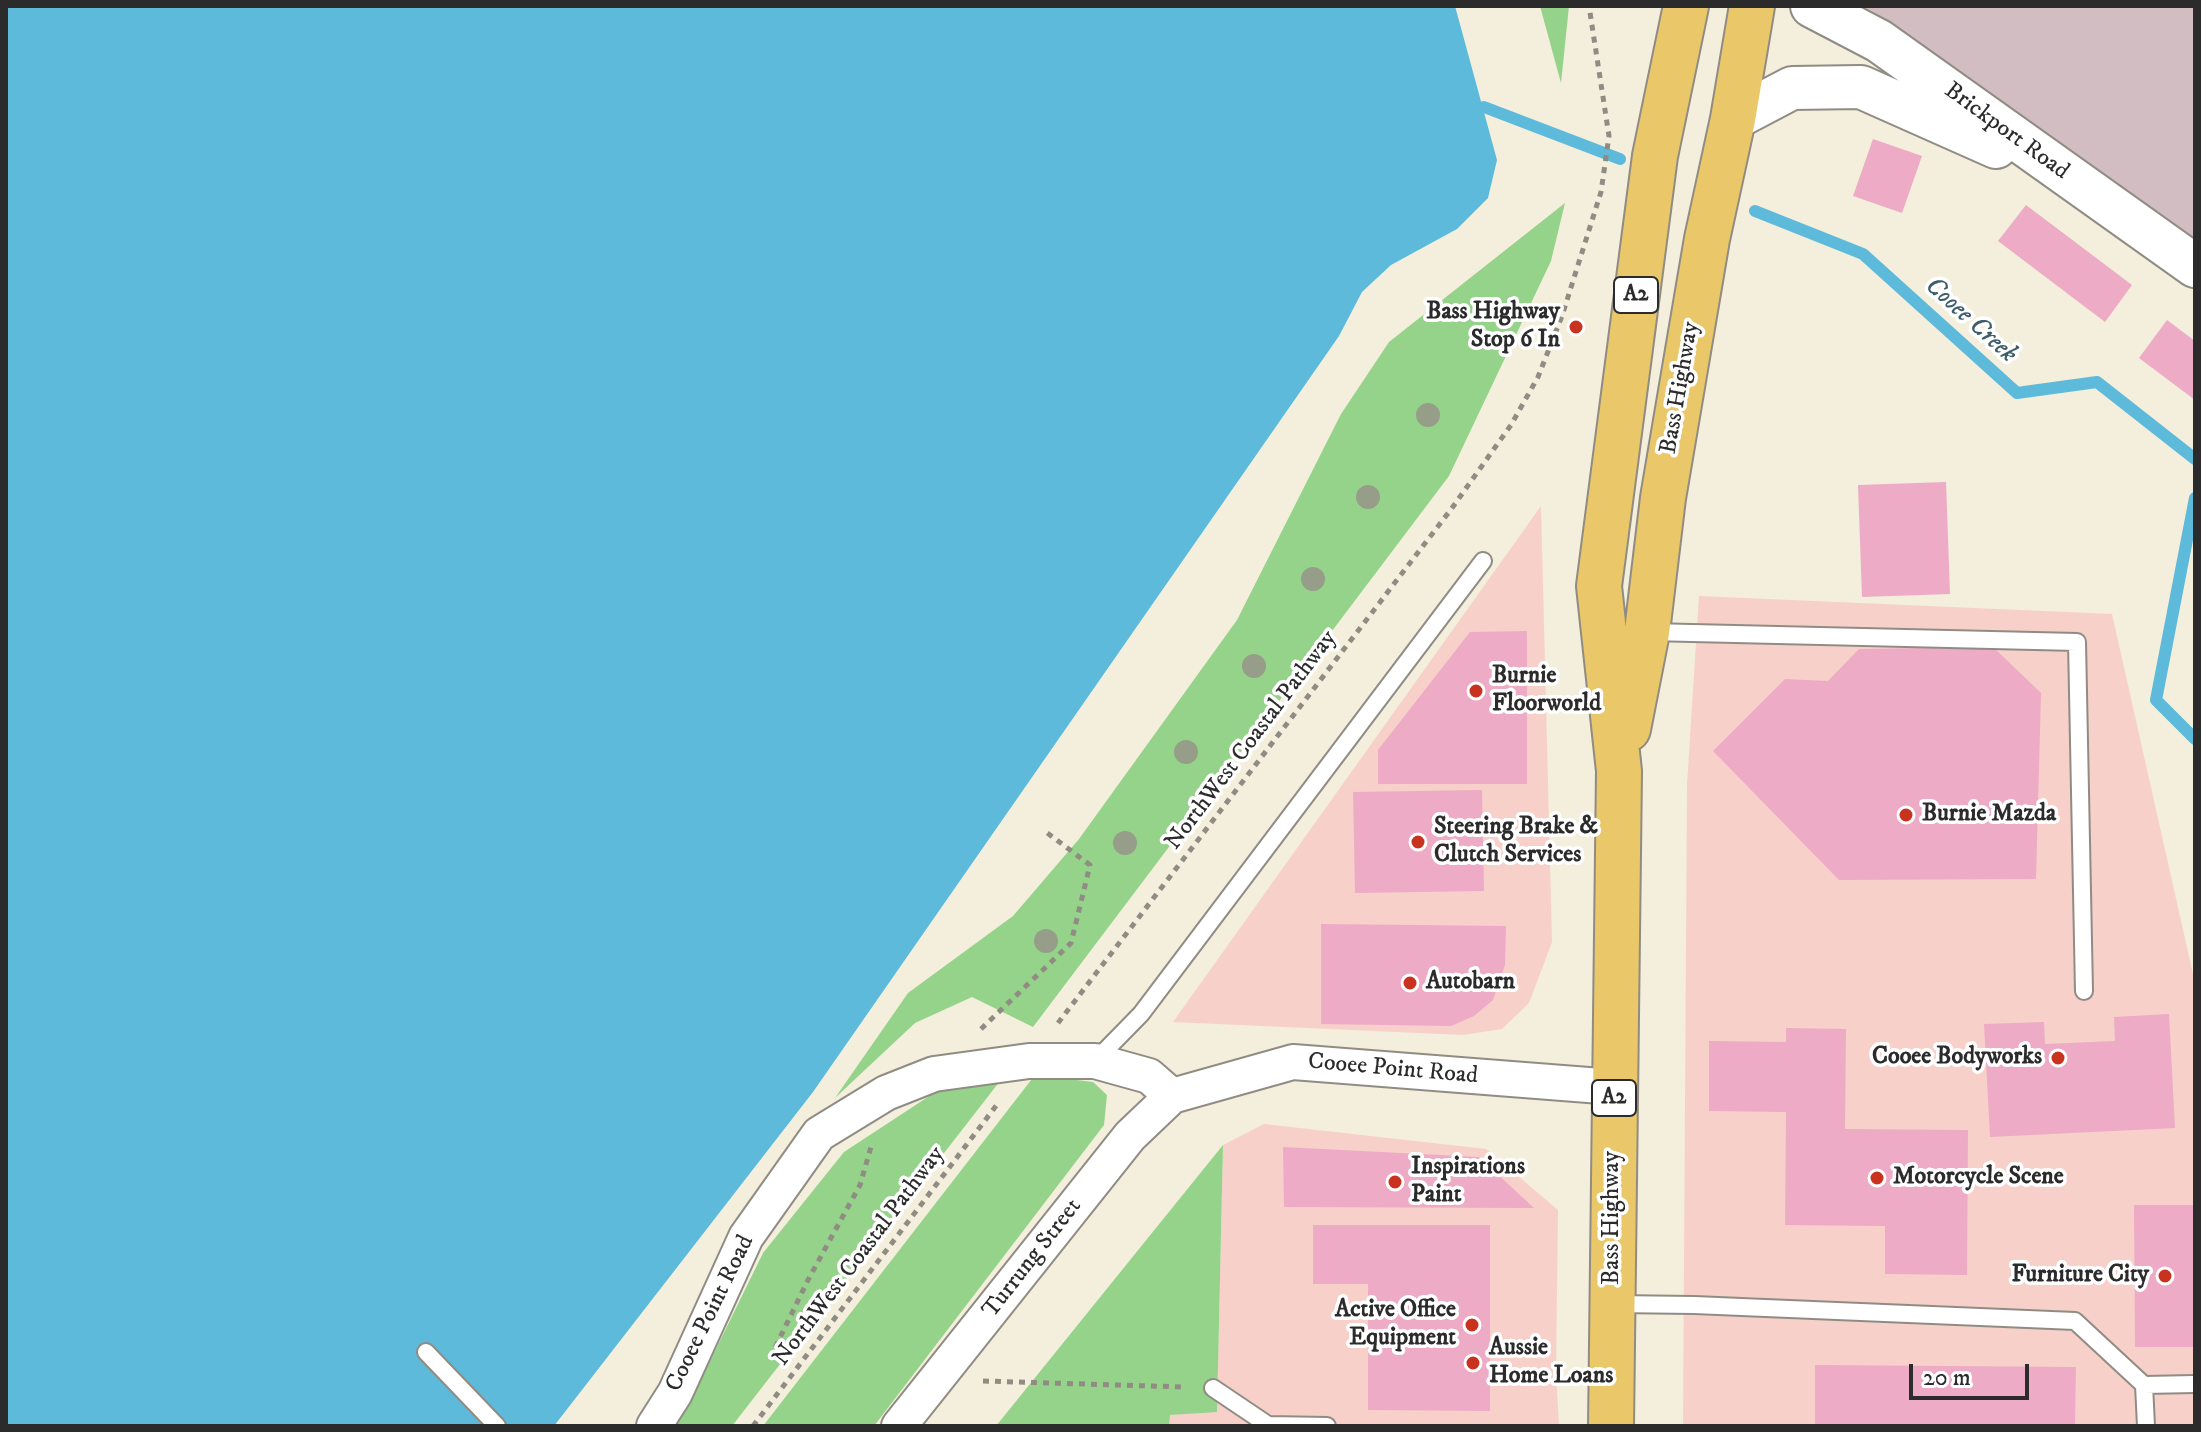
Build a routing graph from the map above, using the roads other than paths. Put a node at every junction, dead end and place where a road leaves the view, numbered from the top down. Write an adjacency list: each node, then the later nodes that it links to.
1 (1686, 6): 11 (highway, Bass Highway / A2)
2 (1752, 6): 6 (highway, Bass Highway / A2)
3 (1812, 6): 5 (street, Brickport Road)
4 (1857, 6): 5 (street)
5 (1879, 41): 7 (street, Brickport Road)
6 (1733, 119): 7 (street); 10 (highway, Bass Highway / A2)
7 (2078, 183): 8 (street, Brickport Road)
8 (2195, 266)
9 (1483, 561): 13 (lane)
10 (1647, 632): 11 (highway, Bass Highway / A2); 12 (lane)
11 (1619, 771): 14 (highway, Bass Highway / A2)
12 (2084, 991)
13 (1095, 1061): 15 (street, Cooee Point Road); 22 (street, Cooee Point Road)
14 (1614, 1087): 15 (street, Cooee Point Road); 16 (highway, Bass Highway / A2)
15 (1172, 1096): 23 (street, Turrung Street)
16 (1612, 1304): 19 (lane); 25 (highway, Bass Highway / A2)
17 (426, 1352): 21 (lane)
18 (2195, 1384): 19 (lane)
19 (2144, 1385): 26 (lane)
20 (1213, 1388): 24 (lane)
21 (497, 1426)
22 (654, 1426)
23 (899, 1426)
24 (1327, 1426)
25 (1611, 1426)
26 (2146, 1426)

